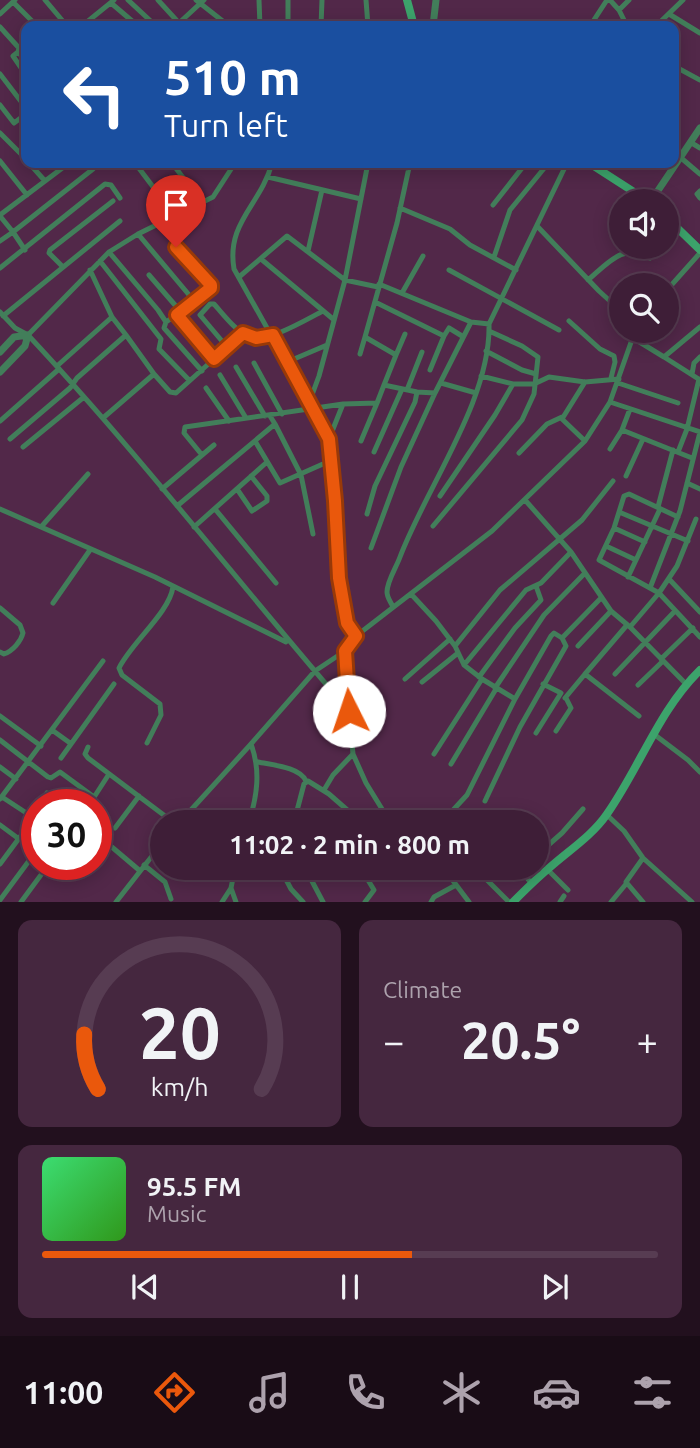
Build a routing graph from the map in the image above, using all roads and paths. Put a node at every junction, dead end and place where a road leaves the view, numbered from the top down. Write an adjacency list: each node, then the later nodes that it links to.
1 (45, 0): 20 (street)
2 (128, 0): 23 (street)
3 (158, 0): 24 (street)
4 (259, 0): 27 (street)
5 (288, 0): 28 (street)
6 (322, 0): 29 (street)
7 (366, 0): 30 (street)
8 (407, 0): 31 (main road)
9 (436, 0): 32 (street)
10 (608, 0): 16 (street); 33 (street)
11 (629, 0): 16 (street)
12 (683, 0): 18 (street)
13 (14, 1): 17 (street); 19 (street)
14 (200, 1): 25 (street); 26 (street)
15 (113, 2): 21 (street); 22 (street)
16 (619, 10): 34 (street)
17 (0, 14)
18 (669, 14): 35 (street); 37 (street)
19 (32, 21)
20 (62, 21)
21 (88, 21)
22 (133, 21)
23 (151, 21)
24 (177, 21)
25 (183, 21)
26 (223, 21)
27 (260, 21)
28 (288, 21)
29 (321, 21)
30 (368, 21)
31 (413, 21)
32 (434, 21)
33 (593, 21)
34 (624, 21)
35 (661, 21)
36 (0, 27): 38 (street)
37 (700, 33)
38 (18, 52): 39 (street); 40 (street)
39 (21, 55)
40 (21, 68)
41 (679, 69): 43 (street)
42 (0, 74): 44 (street)
43 (700, 80)
44 (21, 101)
45 (0, 105): 46 (street)
46 (21, 118)
47 (700, 128): 49 (street)
48 (0, 133): 51 (street)
49 (690, 142): 50 (street); 52 (street)
50 (700, 148)
51 (21, 154)
52 (680, 158): 68 (street)
53 (0, 160): 75 (street)
54 (34, 168): 70 (street)
55 (62, 168): 70 (street)
56 (91, 168): 88 (street)
57 (139, 168): 84 (street)
58 (176, 168): 80 (street)
59 (232, 168): 80 (street)
60 (271, 168): 69 (street)
61 (367, 168): 78 (street)
62 (408, 168): 82 (street)
63 (522, 168): 81 (street)
64 (544, 168): 97 (street)
65 (564, 168): 86 (street)
66 (597, 168): 71 (main road)
67 (673, 168): 72 (street)
68 (700, 174)
69 (268, 177): 73 (street); 108 (street)
70 (45, 181): 75 (street)
71 (631, 189)
72 (658, 189)
73 (323, 190): 78 (street); 93 (street)
74 (700, 191): 77 (street)
75 (27, 195): 83 (street)
76 (120, 198): 92 (street)
77 (700, 198)
78 (361, 199): 109 (street)
79 (113, 201): 102 (street)
80 (202, 203): 84 (street)
81 (493, 205)
82 (400, 208): 97 (street); 111 (street)
83 (0, 216): 88 (street)
84 (175, 216): 89 (street)
85 (120, 220): 102 (street)
86 (538, 227): 104 (street); 110 (street)
87 (679, 230): 94 (main road)
88 (13, 232): 90 (street); 92 (street)
89 (138, 234): 95 (street); 115 (street)
90 (0, 241)
91 (176, 247): 115 (street)
92 (25, 250): 101 (street)
93 (308, 251): 99 (street); 109 (street)
94 (700, 251): 107 (street)
95 (109, 252): 100 (street); 124 (street)
96 (423, 256): 112 (street)
97 (494, 257): 104 (street)
98 (614, 259): 110 (street)
99 (261, 260): 108 (street); 117 (street)
100 (100, 261): 105 (street); 165 (street)
101 (0, 268)
102 (63, 268): 119 (street)
103 (449, 270): 113 (street)
104 (516, 270): 113 (street)
105 (90, 271): 121 (street); 132 (street)
106 (149, 275): 118 (street)
107 (679, 276)
108 (239, 278): 135 (street)
109 (345, 280): 111 (street); 122 (street)
110 (588, 280): 114 (street)
111 (379, 285): 112 (street); 116 (street)
112 (402, 293): 120 (street)
113 (503, 297): 126 (street); 129 (street)
114 (609, 300)
115 (195, 302): 118 (street)
116 (375, 302): 136 (street); 138 (street)
117 (323, 312): 122 (street); 135 (street)
118 (179, 313): 124 (street); 150 (street)
119 (2, 314): 132 (street)
120 (454, 316): 125 (street); 128 (street)
121 (112, 317): 134 (street); 153 (street)
122 (333, 319): 141 (street)
123 (569, 321): 163 (street)
124 (166, 322): 156 (street)
125 (471, 322): 126 (street); 137 (street)
126 (489, 324): 130 (street)
127 (700, 327): 148 (street)
128 (449, 328): 136 (street); 137 (street)
129 (559, 330)
130 (489, 331): 143 (street); 159 (street)
131 (243, 333): 135 (street); 142 (street); 142 (street)
132 (28, 334): 144 (street); 153 (street); 157 (street)
133 (405, 334): 147 (street)
134 (126, 335): 158 (street); 169 (street)
135 (273, 335): 151 (street)
136 (444, 336): 155 (street)
137 (462, 336): 167 (street)
138 (365, 337): 146 (street); 147 (street)
139 (631, 343): 166 (street)
140 (641, 343): 148 (street)
141 (327, 345): 151 (street); 183 (street)
142 (228, 347): 150 (street)
143 (486, 351): 159 (street); 162 (street)
144 (0, 352)
145 (422, 352): 174 (street)
146 (360, 354)
147 (396, 355): 170 (street)
148 (664, 357): 160 (street)
149 (700, 358): 160 (street)
150 (214, 359): 156 (street)
151 (287, 362): 183 (street)
152 (254, 363): 185 (street)
153 (58, 367): 169 (street); 190 (street)
154 (236, 367): 186 (street)
155 (430, 370)
156 (202, 371): 165 (street)
157 (0, 372)
158 (154, 374): 165 (street); 188 (street)
159 (536, 374): 172 (street)
160 (692, 374): 164 (street)
161 (220, 375): 189 (street)
162 (481, 376): 171 (street); 177 (street)
163 (611, 379): 166 (street); 168 (street)
164 (699, 379): 193 (street)
165 (189, 380)
166 (618, 381): 179 (street); 181 (street)
167 (441, 383): 176 (street); 177 (street)
168 (585, 383): 172 (street); 187 (street)
169 (73, 384): 178 (street); 196 (street)
170 (384, 384): 174 (street); 180 (street)
171 (513, 384): 172 (street); 222 (street)
172 (534, 384): 224 (street)
173 (206, 388): 191 (street)
174 (404, 389): 175 (street); 206 (street)
175 (417, 393): 176 (street); 230 (street)
176 (435, 393): 244 (street)
177 (476, 393): 220 (street)
178 (84, 397): 188 (street); 203 (street)
179 (610, 402): 184 (street); 201 (street)
180 (377, 403): 182 (street); 199 (street)
181 (678, 403)
182 (343, 404): 183 (street); 197 (street)
183 (310, 406): 185 (street); 197 (street)
184 (630, 409): 193 (street); 194 (street)
185 (282, 414): 186 (street)
186 (268, 416): 189 (street); 192 (street)
187 (562, 417): 201 (street); 207 (street)
188 (103, 418): 218 (street)
189 (246, 418): 191 (street)
190 (0, 421)
191 (229, 421): 208 (street)
192 (275, 424): 200 (street); 213 (street)
193 (687, 429): 195 (street); 205 (street)
194 (622, 430): 198 (street); 204 (street)
195 (700, 432): 209 (street)
196 (10, 439)
197 (329, 439): 210 (street)
198 (643, 439): 205 (street); 215 (street)
199 (361, 440)
200 (255, 441): 211 (street); 225 (street)
201 (585, 441): 223 (street)
202 (214, 445): 208 (street)
203 (23, 447)
204 (610, 449)
205 (676, 451): 209 (street); 226 (street)
206 (374, 452)
207 (519, 453)
208 (202, 455): 218 (street)
209 (695, 456): 217 (street)
210 (332, 460): 213 (street); 267 (street)
211 (267, 462): 213 (street); 214 (street)
212 (88, 474): 235 (street)
213 (301, 475): 238 (street)
214 (251, 476): 219 (street); 219 (street)
215 (626, 476)
216 (613, 481): 240 (street)
217 (687, 483): 221 (street); 231 (street)
218 (162, 489): 225 (street)
219 (237, 489): 228 (street)
220 (430, 489): 222 (street); 259 (street)
221 (700, 489)
222 (440, 496): 224 (street)
223 (525, 500): 240 (street); 256 (street)
224 (451, 504): 234 (street)
225 (177, 506): 236 (street)
226 (659, 508): 229 (street); 231 (street); 233 (street)
227 (0, 509): 235 (street)
228 (215, 509): 236 (street); 251 (street)
229 (619, 512): 233 (street); 237 (street)
230 (367, 514)
231 (678, 517): 239 (street)
232 (696, 519): 241 (street)
233 (653, 525): 239 (street); 242 (street)
234 (433, 526)
235 (41, 527): 245 (street)
236 (194, 527): 272 (street)
237 (614, 528): 242 (street); 243 (street)
238 (313, 534)
239 (672, 535): 241 (street); 254 (street)
240 (561, 540): 246 (street); 273 (street)
241 (688, 541): 250 (street)
242 (645, 542): 247 (street)
243 (606, 546): 247 (street); 249 (street)
244 (371, 548)
245 (90, 550): 252 (street); 258 (street)
246 (571, 552): 248 (street); 253 (street)
247 (636, 560): 249 (street)
248 (585, 573): 257 (street); 292 (street)
249 (628, 577): 254 (street)
250 (669, 579): 255 (street); 263 (street)
251 (276, 583)
252 (173, 586): 272 (street); 306 (street)
253 (536, 586): 280 (street); 286 (street)
254 (650, 588): 255 (street)
255 (659, 593): 262 (street); 265 (street)
256 (411, 594): 259 (street); 270 (street)
257 (601, 598): 261 (street); 269 (street)
258 (53, 604)
259 (393, 607): 267 (street)
260 (0, 608): 276 (street)
261 (611, 611): 265 (street); 274 (street)
262 (676, 611): 266 (street); 271 (street)
263 (700, 612)
264 (700, 624): 266 (street)
265 (629, 626): 271 (street); 282 (street)
266 (693, 629): 268 (street); 278 (street)
267 (356, 636): 275 (street)
268 (700, 637)
269 (562, 638): 289 (street); 294 (street)
270 (450, 639): 273 (street); 285 (street)
271 (645, 643): 278 (street); 283 (street)
272 (290, 645): 281 (street)
273 (455, 646): 277 (street)
274 (578, 646)
275 (345, 651): 281 (street); 296 (street)
276 (0, 652)
277 (458, 653): 280 (street); 287 (street)
278 (662, 660): 290 (street); 291 (street)
279 (103, 661): 299 (street)
280 (464, 665): 286 (street)
281 (315, 671): 296 (street); 307 (street)
282 (584, 674): 293 (street); 298 (street)
283 (615, 674)
284 (698, 675): 290 (main road)
285 (405, 678)
286 (480, 678): 292 (street); 311 (street)
287 (422, 682)
288 (114, 684): 305 (street)
289 (543, 684): 293 (street); 326 (street)
290 (685, 684): 302 (main road)
291 (638, 685)
292 (496, 689): 294 (street); 315 (street)
293 (563, 696): 300 (street); 301 (street)
294 (515, 699): 335 (street)
295 (380, 709): 304 (street)
296 (349, 711): 304 (street)
297 (0, 716): 308 (street)
298 (639, 716)
299 (52, 730): 305 (street); 308 (street)
300 (556, 731)
301 (536, 733)
302 (655, 736): 317 (street); 336 (main road)
303 (0, 740): 313 (street)
304 (351, 741): 310 (street)
305 (70, 743): 312 (street)
306 (147, 743)
307 (251, 744): 314 (street); 330 (street)
308 (41, 746): 313 (street)
309 (88, 747): 318 (street)
310 (353, 754): 323 (street); 334 (street)
311 (434, 754)
312 (61, 758)
313 (29, 761): 319 (street); 321 (street)
314 (258, 762): 320 (street); 331 (street)
315 (451, 764)
316 (0, 767): 319 (street)
317 (700, 772)
318 (109, 774): 322 (street); 324 (street)
319 (16, 779): 325 (street)
320 (306, 781): 323 (street); 332 (street)
321 (83, 789)
322 (99, 789)
323 (324, 790): 333 (street)
324 (139, 796): 329 (street); 338 (street)
325 (1, 798): 328 (street)
326 (485, 801)
327 (583, 809): 341 (street)
328 (21, 810)
329 (157, 810)
330 (191, 810)
331 (251, 810)
332 (298, 810)
333 (347, 810)
334 (383, 810)
335 (452, 810)
336 (607, 815): 345 (street); 348 (main road)
337 (0, 825): 340 (street)
338 (115, 828)
339 (21, 836): 340 (street)
340 (19, 839): 343 (street)
341 (549, 844)
342 (112, 846): 347 (street)
343 (2, 857): 346 (street)
344 (150, 857): 347 (street)
345 (643, 858): 361 (street); 380 (street)
346 (0, 864)
347 (141, 867): 365 (street); 369 (street)
348 (549, 867)
349 (549, 871): 364 (street)
350 (21, 872): 367 (street)
351 (37, 880): 368 (street)
352 (233, 880): 363 (street)
353 (286, 880): 372 (street)
354 (312, 880): 366 (street)
355 (368, 880): 374 (street)
356 (452, 880): 362 (street)
357 (488, 880): 377 (street)
358 (529, 880): 360 (street)
359 (534, 880): 360 (main road)
360 (531, 883): 377 (main road)
361 (626, 884): 378 (street); 379 (street)
362 (456, 885): 375 (street); 376 (street)
363 (232, 888): 370 (street); 371 (street)
364 (568, 890)
365 (171, 899)
366 (322, 899): 373 (street)
367 (0, 901)
368 (21, 902)
369 (116, 902)
370 (222, 902)
371 (236, 902)
372 (303, 902)
373 (316, 902)
374 (365, 902)
375 (431, 902)
376 (470, 902)
377 (511, 902)
378 (611, 902)
379 (643, 902)
380 (692, 902)

